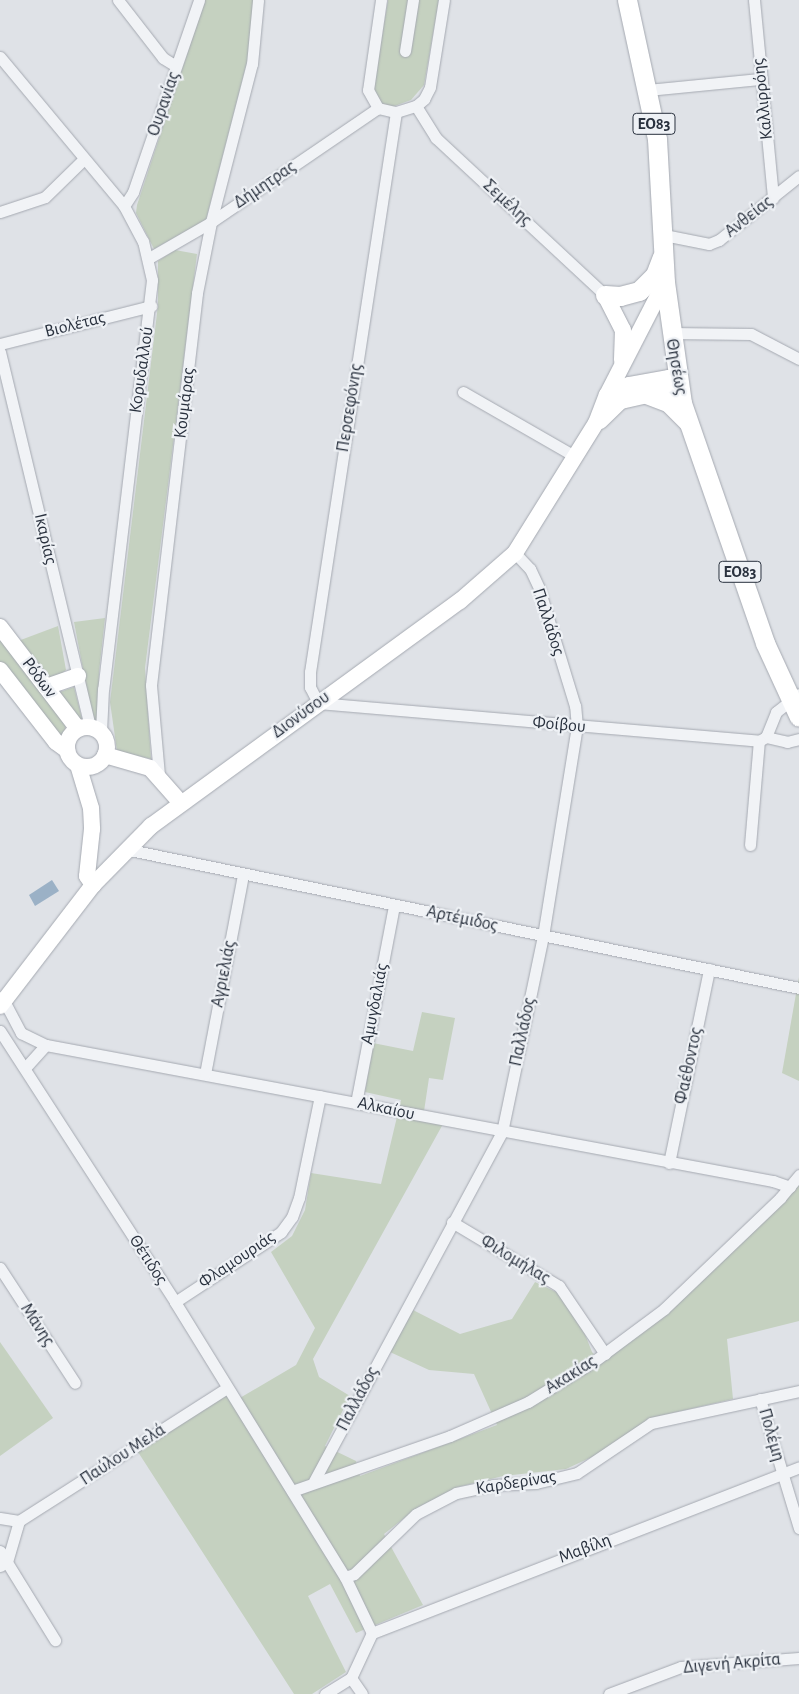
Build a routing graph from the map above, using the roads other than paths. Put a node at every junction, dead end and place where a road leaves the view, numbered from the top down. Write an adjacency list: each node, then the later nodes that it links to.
1 (118, 0): 11 (street)
2 (199, 0): 11 (street, Ουρανίας)
3 (258, 0): 22 (street, Κουμάρας)
4 (381, 0): 15 (street)
5 (414, 0): 9 (street)
6 (444, 0): 14 (street)
7 (627, 0): 13 (main road, Θησέως / ΕΟ83)
8 (754, 0): 12 (street, Καλλιρρόης)
9 (404, 52)
10 (0, 56): 17 (street, Κορυδαλλού)
11 (176, 66): 20 (street, Ουρανίας)
12 (761, 79): 13 (street); 19 (street, Καλλιρρόης)
13 (648, 90): 23 (main road, Θησέως / ΕΟ83)
14 (416, 106): 16 (street); 26 (street, Σεμέλης)
15 (378, 108): 16 (street); 22 (street, Δήμητρας)
16 (396, 112): 46 (street, Περσεφόνης)
17 (84, 159): 20 (street, Κορυδαλλού); 21 (street)
18 (799, 176): 19 (street, Ανθείας)
19 (772, 198): 23 (street, Ανθείας)
20 (124, 206): 24 (street, Κορυδαλλού)
21 (0, 212)
22 (211, 222): 24 (street, Δήμητρας); 55 (street, Κουμάρας)
23 (664, 243): 25 (main road, Θησέως / ΕΟ83); 26 (main road)
24 (149, 258): 27 (street, Κορυδαλλού)
25 (665, 282): 28 (main road, Θησέως / ΕΟ83); 32 (main road, Διονύσου)
26 (605, 295): 32 (main road)
27 (151, 306): 29 (street, Βιολέτας); 49 (street, Κορυδαλλού)
28 (670, 333): 31 (street); 33 (main road, Θησέως / ΕΟ83)
29 (0, 344)
30 (0, 352): 43 (street, Ικαρίας)
31 (799, 359)
32 (622, 366): 35 (main road, Διονύσου)
33 (678, 382): 35 (main road); 36 (main road, Διονύσου); 38 (main road, Θησέως / ΕΟ83)
34 (463, 392): 39 (street)
35 (607, 395): 37 (main road, Διονύσου)
36 (644, 395): 37 (main road, Διονύσου); 38 (main road)
37 (596, 423): 39 (main road, Διονύσου)
38 (688, 424): 45 (main road, Θησέως / ΕΟ83)
39 (576, 457): 40 (main road, Διονύσου)
40 (515, 553): 46 (main road, Διονύσου); 48 (street, Παλλάδος)
41 (0, 627): 44 (main road, Ρόδων)
42 (0, 670): 52 (main road, Ρόδων)
43 (78, 676): 44 (main road); 49 (street, Ικαρίας)
44 (46, 687): 49 (main road, Ρόδων)
45 (795, 697): 47 (main road, Θησέως / ΕΟ83); 50 (street)
46 (318, 703): 48 (street, Φοίβου); 56 (main road, Διονύσου)
47 (799, 717)
48 (577, 727): 50 (street, Φοίβου); 62 (street, Παλλάδος)
49 (89, 729): 52 (main road); 53 (main road)
50 (762, 739): 51 (street, Φοίβου); 57 (street)
51 (799, 739)
52 (67, 750): 54 (main road)
53 (105, 756): 54 (main road); 55 (main road)
54 (78, 765): 60 (main road)
55 (159, 775): 56 (main road)
56 (181, 803): 58 (main road, Διονύσου)
57 (750, 845)
58 (125, 849): 59 (street, Αρτέμιδος); 60 (main road, Διονύσου)
59 (243, 875): 61 (street, Αρτέμιδος); 69 (street, Αγριελιάς)
60 (93, 885): 65 (main road, Διονύσου)
61 (394, 906): 62 (street, Αρτέμιδος); 71 (street, Αμυγδαλιάς)
62 (543, 936): 63 (street, Αρτέμιδος); 72 (street, Παλλάδος)
63 (709, 969): 64 (street, Αρτέμιδος); 73 (street, Φαέθοντος)
64 (799, 988)
65 (1, 1000): 67 (street, Αλκαίου)
66 (0, 1031): 68 (street, Θέτιδος)
67 (46, 1045): 68 (street); 69 (street, Αλκαίου)
68 (25, 1068): 78 (street, Θέτιδος)
69 (205, 1074): 70 (street, Αλκαίου)
70 (320, 1096): 71 (street, Αλκαίου); 78 (street, Φλαμουριάς)
71 (356, 1103): 72 (street, Αλκαίου)
72 (502, 1132): 73 (street, Αλκαίου); 76 (street, Παλλάδος)
73 (669, 1163): 75 (street, Αλκαίου)
74 (799, 1175): 75 (street, Ακακίας)
75 (790, 1187): 79 (street, Ακακίας)
76 (452, 1222): 79 (street, Φιλομήλας); 86 (street, Παλλάδος)
77 (0, 1268): 80 (street, Μάνης)
78 (175, 1302): 81 (street, Θέτιδος)
79 (605, 1354): 86 (street, Ακακίας)
80 (75, 1383)
81 (227, 1388): 87 (street, Θέτιδος); 89 (street, Παύλου Μελά)
82 (799, 1390): 83 (street, Καρδερίνας)
83 (760, 1400): 85 (street, Πολέμη); 93 (street, Καρδερίνας)
84 (799, 1467): 85 (street, Μαβίλη)
85 (782, 1473): 90 (street, Πολέμη); 94 (street, Μαβίλη)
86 (314, 1481): 87 (street, Ακακίας)
87 (292, 1491): 93 (street)
88 (0, 1518): 89 (street)
89 (19, 1521): 92 (street)
90 (799, 1528)
91 (0, 1551): 92 (street)
92 (3, 1564): 95 (street)
93 (345, 1577): 94 (street)
94 (372, 1633): 97 (street)
95 (55, 1640)
96 (799, 1658): 100 (street, Διγενή Ακρίτα)
97 (351, 1678): 98 (street); 99 (street)
98 (325, 1694)
99 (362, 1694)
100 (608, 1694)

